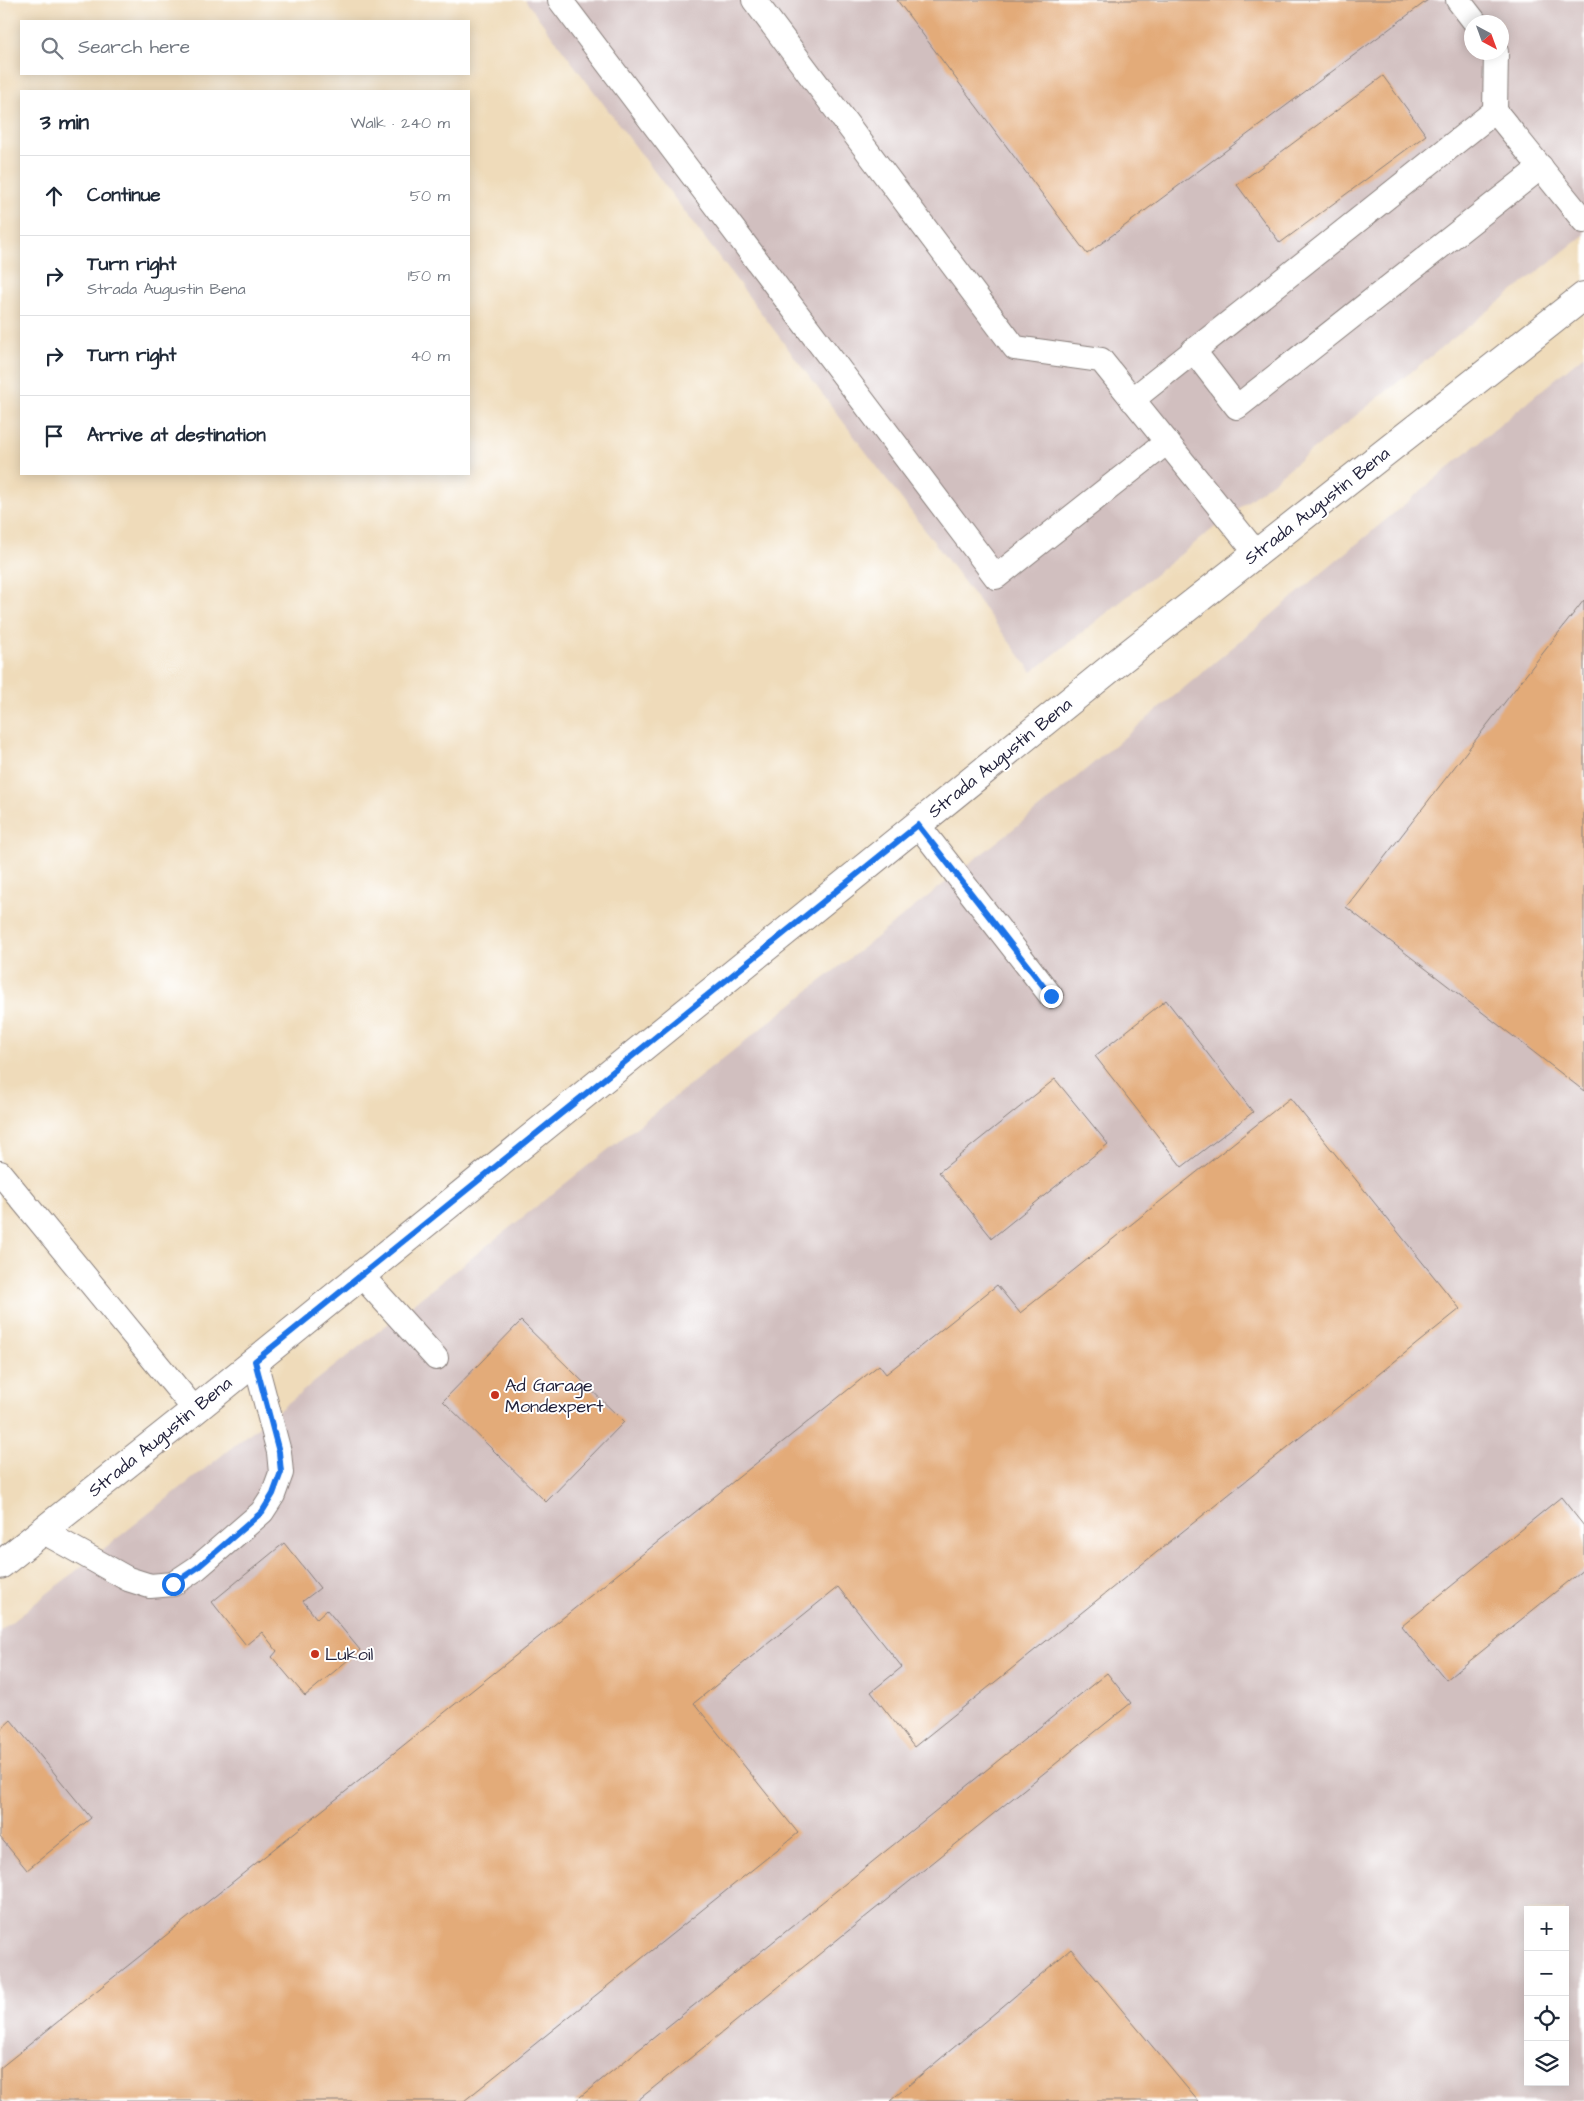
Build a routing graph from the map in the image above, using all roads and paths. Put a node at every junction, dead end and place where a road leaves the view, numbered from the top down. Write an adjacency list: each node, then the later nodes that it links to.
1 (560, 0): 12 (lane)
2 (754, 0): 11 (lane)
3 (1458, 0): 4 (lane)
4 (1469, 15)
5 (1496, 60): 6 (lane)
6 (1495, 111): 7 (lane); 10 (lane)
7 (1541, 167): 8 (lane); 10 (lane)
8 (1584, 221)
9 (1584, 296): 13 (main road, Strada Augustin Bena)
10 (1193, 350): 11 (lane)
11 (1132, 400): 12 (lane)
12 (1167, 442): 13 (lane)
13 (1257, 554): 14 (main road, Strada Augustin Bena)
14 (918, 825): 15 (lane); 17 (main road, Strada Augustin Bena)
15 (1051, 996)
16 (0, 1173): 20 (lane)
17 (361, 1275): 18 (lane); 19 (main road, Strada Augustin Bena)
18 (436, 1358)
19 (255, 1361): 20 (main road, Strada Augustin Bena); 21 (lane)
20 (195, 1410): 21 (main road, Strada Augustin Bena)
21 (42, 1531): 22 (main road, Strada Augustin Bena)
22 (0, 1565)

